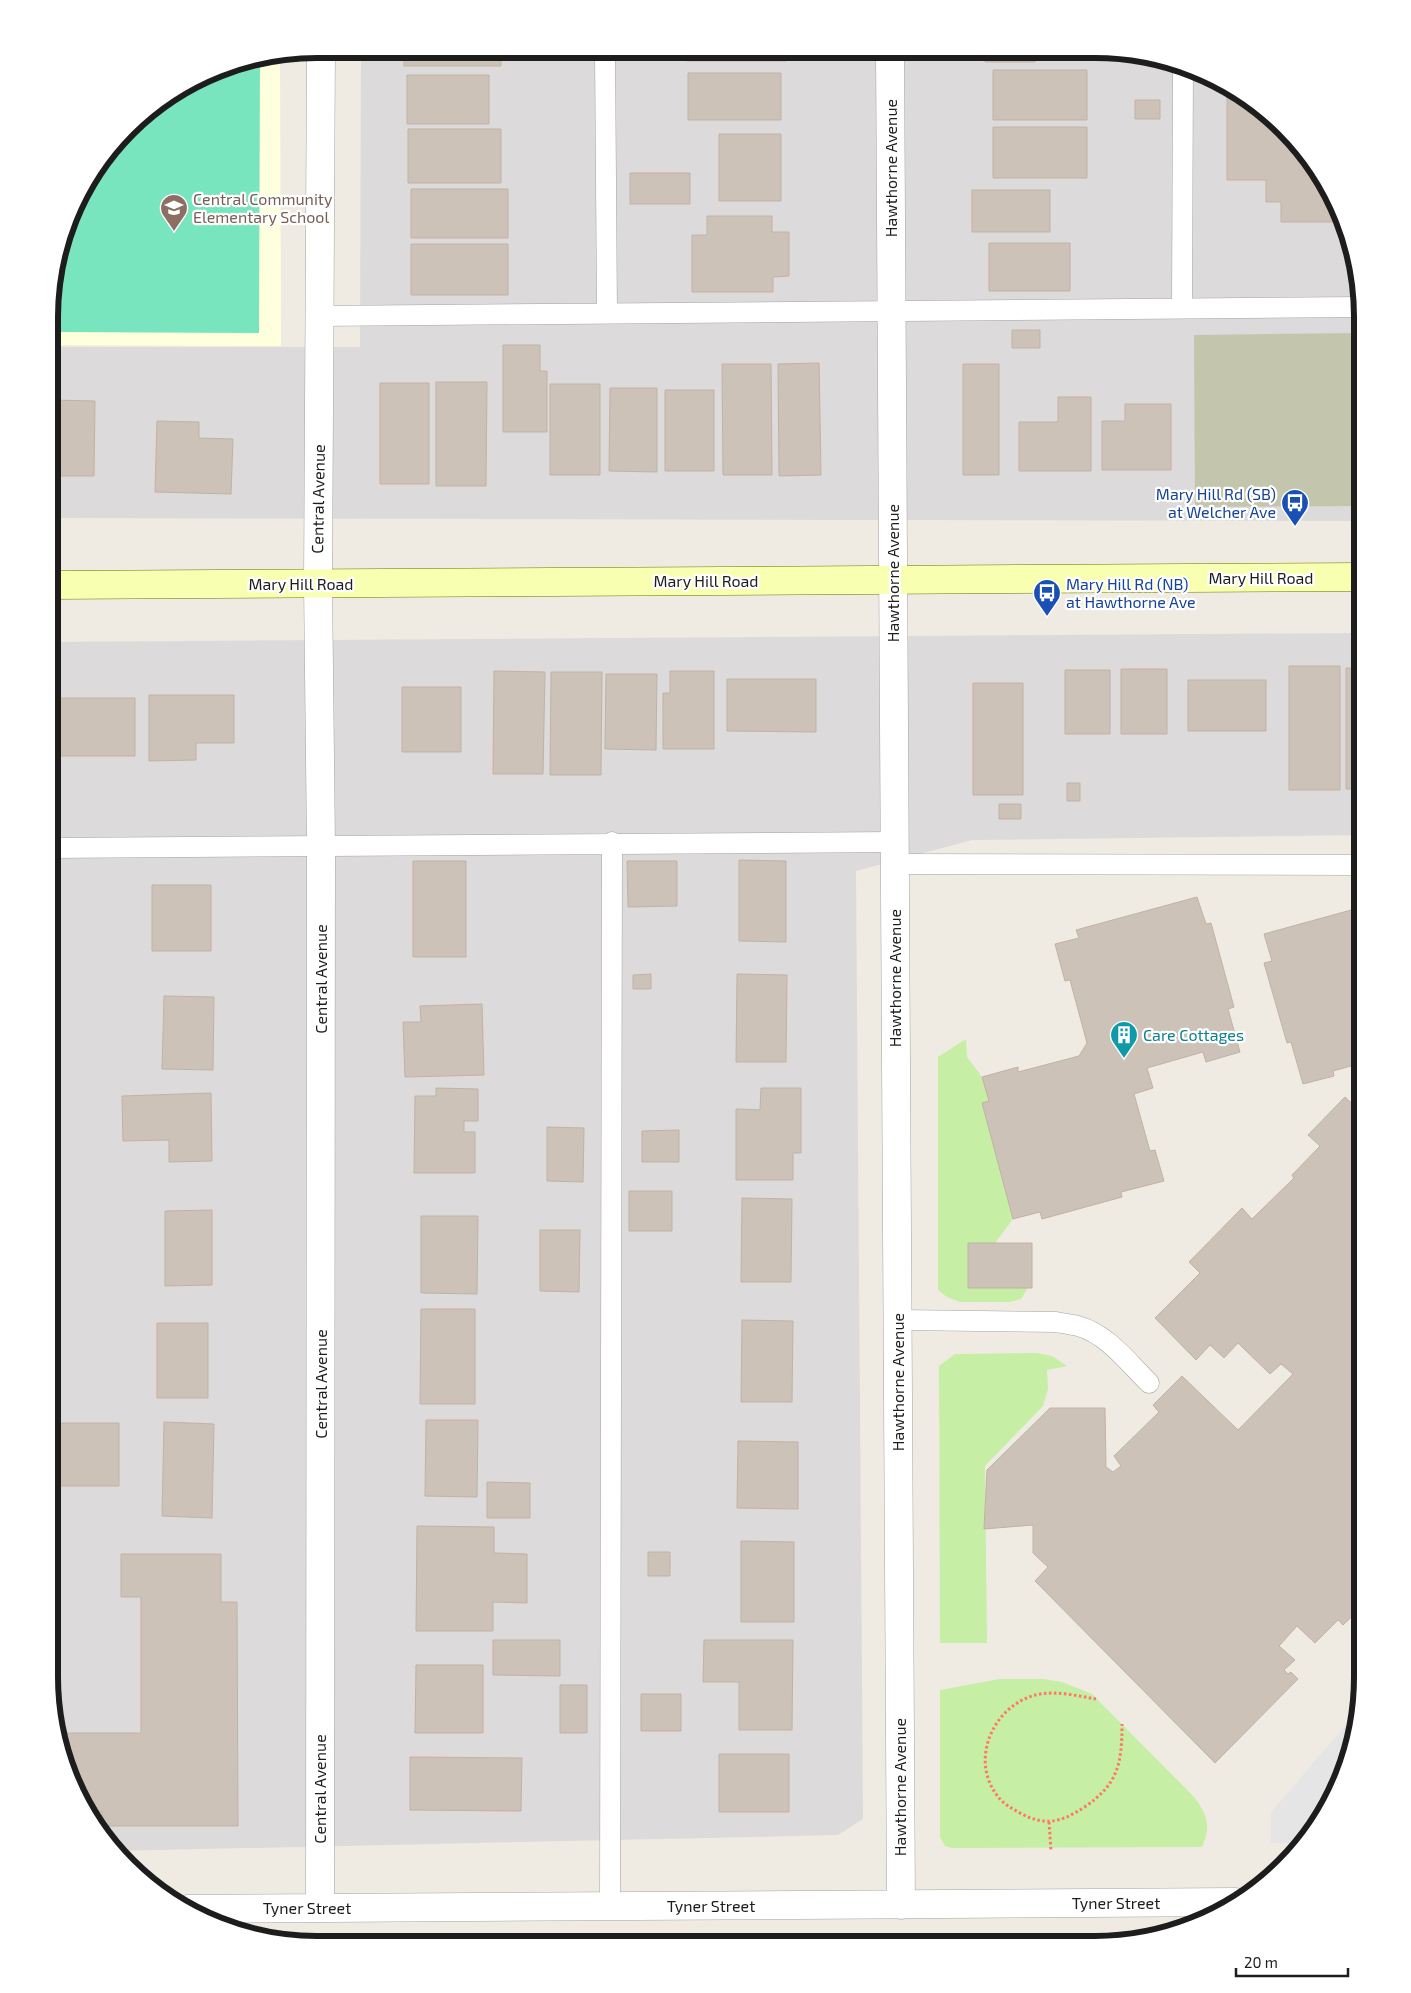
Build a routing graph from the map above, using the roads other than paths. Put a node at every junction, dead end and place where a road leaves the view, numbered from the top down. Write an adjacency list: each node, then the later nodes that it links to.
1 (321, 58): 9 (street, Central Avenue)
2 (605, 58): 8 (lane)
3 (890, 58): 7 (street, Hawthorne Avenue)
4 (1183, 73): 6 (lane)
5 (1353, 307): 6 (lane)
6 (1182, 309): 7 (lane)
7 (891, 311): 8 (lane); 11 (street, Hawthorne Avenue)
8 (607, 313): 9 (lane)
9 (320, 316): 12 (street, Central Avenue)
10 (1354, 577): 11 (street, Mary Hill Road)
11 (894, 580): 12 (street, Mary Hill Road); 17 (street, Hawthorne Avenue)
12 (318, 584): 13 (street, Mary Hill Road); 15 (street, Central Avenue)
13 (58, 585)
14 (612, 842): 15 (lane); 17 (lane); 23 (lane)
15 (321, 846): 16 (lane); 24 (street, Central Avenue)
16 (58, 848)
17 (894, 853): 18 (lane); 19 (street, Hawthorne Avenue)
18 (1354, 865)
19 (898, 1320): 20 (lane); 22 (street, Hawthorne Avenue)
20 (1149, 1383)
21 (1222, 1902): 22 (street, Tyner Street)
22 (901, 1905): 23 (street, Tyner Street)
23 (610, 1907): 24 (street, Tyner Street)
24 (320, 1908): 25 (street, Tyner Street)
25 (202, 1909)

